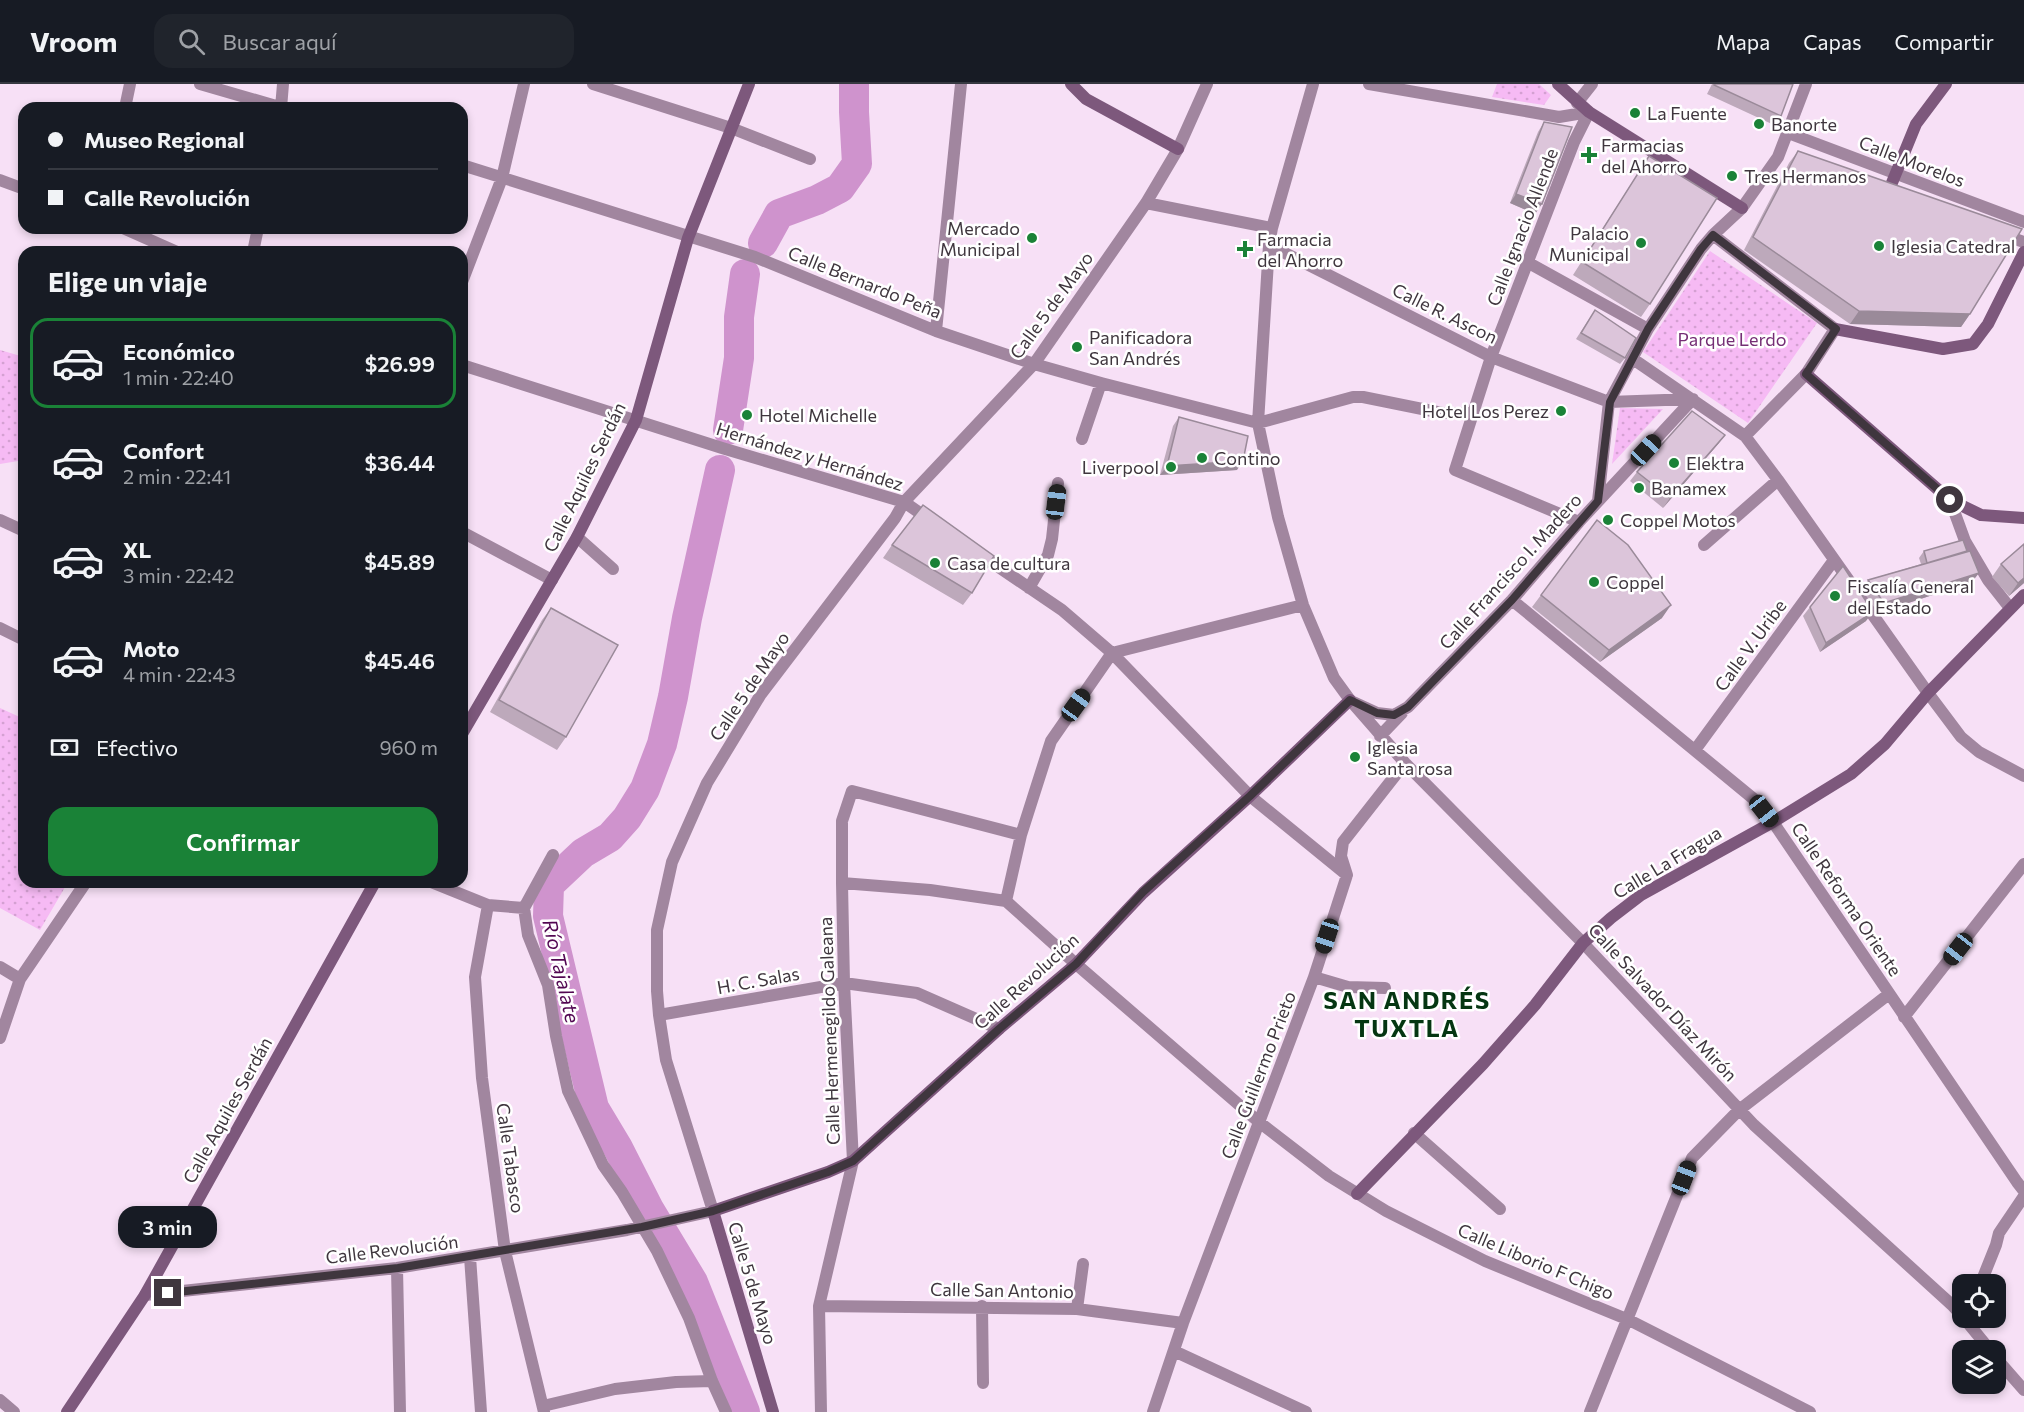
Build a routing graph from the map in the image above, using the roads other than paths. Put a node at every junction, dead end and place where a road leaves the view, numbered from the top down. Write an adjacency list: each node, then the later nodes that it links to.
1 (130, 84): 16 (street)
2 (200, 84): 17 (street)
3 (283, 84): 18 (street)
4 (524, 84): 27 (street)
5 (593, 84): 21 (street)
6 (749, 84): 21 (street, Calle Aquiles Serdán)
7 (961, 84): 47 (street)
8 (1071, 84): 23 (street)
9 (1208, 84): 23 (street, Calle 5 de Mayo)
10 (1313, 84): 34 (street, Calle Salvador Díaz Mirón)
11 (1369, 84): 20 (street)
12 (1558, 84): 19 (street)
13 (1592, 84): 19 (street)
14 (1806, 84): 22 (street, Calle Francisco I. Madero)
15 (1946, 84): 26 (street)
16 (126, 102)
17 (261, 102)
18 (282, 102)
19 (1577, 103): 20 (street)
20 (1589, 111): 32 (street); 43 (street, Calle Ignacio Allende)
21 (731, 128): 24 (street); 38 (street, Calle Aquiles Serdán)
22 (1788, 134): 26 (street, Calle Morelos); 32 (street, Calle Francisco I. Madero)
23 (1178, 149): 31 (street, Calle 5 de Mayo)
24 (810, 159)
25 (468, 167): 27 (street, Calle Bernardo Peña)
26 (1895, 174): 30 (street); 33 (street, Calle Morelos)
27 (502, 178): 38 (street, Calle Bernardo Peña); 44 (street)
28 (0, 180): 29 (street)
29 (18, 187)
30 (1887, 195)
31 (1146, 203): 34 (street); 50 (street, Calle 5 de Mayo)
32 (1742, 208): 37 (street, Calle Francisco I. Madero)
33 (2024, 222)
34 (1272, 228): 41 (street, Calle Salvador Díaz Mirón)
35 (1992, 231): 39 (street)
36 (136, 234): 40 (street)
37 (1713, 235): 45 (street, Calle Francisco I. Madero); 46 (street)
38 (688, 238): 47 (street, Calle Bernardo Peña); 57 (street, Calle Aquiles Serdán)
39 (2024, 242)
40 (164, 246)
41 (1269, 246): 48 (street, Calle R. Ascon); 58 (street, Calle Salvador Díaz Mirón)
42 (2024, 252): 46 (street)
43 (1527, 262): 45 (street); 48 (street, Calle Ignacio Allende)
44 (468, 266)
45 (1648, 329): 49 (street, Calle Francisco I. Madero)
46 (1836, 329): 52 (street)
47 (936, 331): 50 (street, Calle Bernardo Peña)
48 (1491, 357): 55 (street, Calle R. Ascon); 56 (street, Calle Ignacio Allende)
49 (1633, 359): 54 (street); 55 (street, Calle Francisco I. Madero)
50 (1034, 364): 53 (street, Calle Bernardo Peña); 65 (street, Calle 5 de Mayo)
51 (468, 367): 57 (street, Hernández y Hernández)
52 (1806, 374): 59 (street); 63 (street)
53 (1101, 383): 58 (street, Calle Bernardo Peña); 60 (street)
54 (1693, 399): 55 (street); 59 (street); 64 (street)
55 (1610, 402): 64 (street, Calle Francisco I. Madero)
56 (1473, 413): 58 (street); 68 (street, Calle Ignacio Allende)
57 (636, 420): 65 (street, Hernández y Hernández); 72 (street, Calle Aquiles Serdán)
58 (1258, 423): 81 (street, Calle Salvador Díaz Mirón)
59 (1745, 436): 61 (street)
60 (1082, 439)
61 (1778, 480): 73 (street); 75 (street)
62 (1058, 483): 78 (street)
63 (1950, 500): 66 (street); 82 (street)
64 (1598, 501): 68 (street, Calle Francisco I. Madero)
65 (904, 502): 70 (street, Hernández y Hernández); 115 (street, Calle 5 de Mayo)
66 (2024, 518)
67 (0, 520): 69 (street)
68 (1580, 522): 80 (street, Calle Francisco I. Madero)
69 (18, 528)
70 (943, 529)
71 (468, 535): 77 (street)
72 (577, 537): 76 (street); 77 (street, Calle Aquiles Serdán)
73 (1704, 545)
74 (972, 549): 78 (street)
75 (1834, 560): 86 (street); 91 (street, Calle V. Uribe)
76 (613, 569)
77 (552, 580): 89 (street, Calle Aquiles Serdán)
78 (1029, 588): 85 (street)
79 (2024, 595): 82 (street, Calle La Fragua)
80 (1512, 600): 88 (street, Calle Francisco I. Madero); 91 (street, Calle Reforma Oriente)
81 (1303, 605): 85 (street); 87 (street, Calle Salvador Díaz Mirón)
82 (2010, 608): 86 (street, Calle La Fragua)
83 (0, 628): 84 (street)
84 (18, 637)
85 (1112, 653): 94 (street); 96 (street)
86 (1928, 693): 93 (street); 95 (street, Calle La Fragua)
87 (1350, 700): 88 (street); 90 (street, Calle Salvador Díaz Mirón); 94 (street, Calle Revolución)
88 (1408, 707): 90 (street, Calle Francisco I. Madero)
89 (468, 724)
90 (1380, 735): 92 (street, Calle Salvador Díaz Mirón)
91 (1695, 750): 95 (street, Calle Reforma Oriente)
92 (1405, 763): 99 (street, Calle Guillermo Prieto); 107 (street, Calle Salvador Díaz Mirón)
93 (2024, 776)
94 (1250, 796): 99 (street); 108 (street, Calle Revolución)
95 (1773, 822): 107 (street, Calle La Fragua); 114 (street, Calle Reforma Oriente)
96 (1021, 835): 100 (street, Calle Hermenegildo Galeana); 104 (street)
97 (553, 855): 106 (street)
98 (2024, 864): 116 (street)
99 (1347, 875): 110 (street, Calle Guillermo Prieto)
100 (842, 883): 104 (street); 112 (street, Calle Hermenegildo Galeana)
101 (82, 888): 111 (street)
102 (372, 888): 134 (street, Calle Aquiles Serdán)
103 (446, 888): 105 (street)
104 (1006, 901): 108 (street, Calle Liborio F Chigo)
105 (488, 905): 106 (street); 129 (street, Calle Tabasco)
106 (524, 908): 128 (street)
107 (1583, 943): 119 (street, Calle Salvador Díaz Mirón); 121 (street, Calle La Fragua)
108 (1076, 964): 117 (street, Calle Revolución); 120 (street, Calle Liborio F Chigo)
109 (0, 967): 111 (street)
110 (1314, 977): 113 (street); 120 (street, Calle Guillermo Prieto)
111 (20, 979): 118 (street)
112 (844, 983): 115 (street, H. C. Salas); 117 (street, H. C. Salas); 122 (street, Calle Hermenegildo Galeana)
113 (1384, 988)
114 (1889, 994): 116 (street, Calle Reforma Oriente); 119 (street)
115 (659, 1015): 127 (street, Calle 5 de Mayo)
116 (1904, 1017): 123 (street, Calle Reforma Oriente)
117 (999, 1029): 122 (street, Calle Revolución)
118 (0, 1038)
119 (1739, 1110): 135 (street, Calle Salvador Díaz Mirón); 139 (street)
120 (1259, 1122): 124 (street, Calle Liborio F Chigo); 140 (street, Calle Guillermo Prieto)
121 (1414, 1133): 124 (street, Calle La Fragua); 126 (street)
122 (853, 1161): 127 (street, Calle Revolución); 136 (street, Calle Hermenegildo Galeana)
123 (2024, 1191)
124 (1357, 1194): 139 (street, Calle Liborio F Chigo)
125 (2024, 1196): 133 (street)
126 (1500, 1209)
127 (713, 1211): 128 (street, Calle Revolución); 155 (street, Calle 5 de Mayo)
128 (644, 1226): 129 (street, Calle Revolución); 145 (street)
129 (505, 1251): 130 (street, Calle Revolución); 149 (street, Calle Tabasco)
130 (470, 1257): 132 (street, Calle Revolución); 153 (street)
131 (1083, 1264): 138 (street)
132 (398, 1268): 134 (street, Calle Revolución); 152 (street)
133 (1984, 1274)
134 (145, 1295): 151 (street, Calle Aquiles Serdán)
135 (1952, 1297)
136 (819, 1306): 137 (street, Calle San Antonio); 156 (street, Calle Hermenegildo Galeana)
137 (982, 1306): 138 (street, Calle San Antonio); 146 (street)
138 (1077, 1309): 140 (street, Calle San Antonio)
139 (1629, 1320): 159 (street); 160 (street, Calle Liborio F Chigo)
140 (1183, 1323): 143 (street, Calle Guillermo Prieto)
141 (1971, 1328): 142 (street, Calle Salvador Díaz Mirón)
142 (1982, 1340)
143 (1174, 1351): 157 (street, Calle Guillermo Prieto); 158 (street)
144 (2006, 1370): 147 (street)
145 (712, 1381): 149 (street); 154 (street)
146 (983, 1383)
147 (2024, 1390)
148 (0, 1400): 150 (street)
149 (544, 1409)
150 (14, 1412)
151 (66, 1412)
152 (399, 1412)
153 (481, 1412)
154 (726, 1412)
155 (773, 1412)
156 (821, 1412)
157 (1153, 1412)
158 (1306, 1412)
159 (1590, 1412)
160 (1810, 1412)

